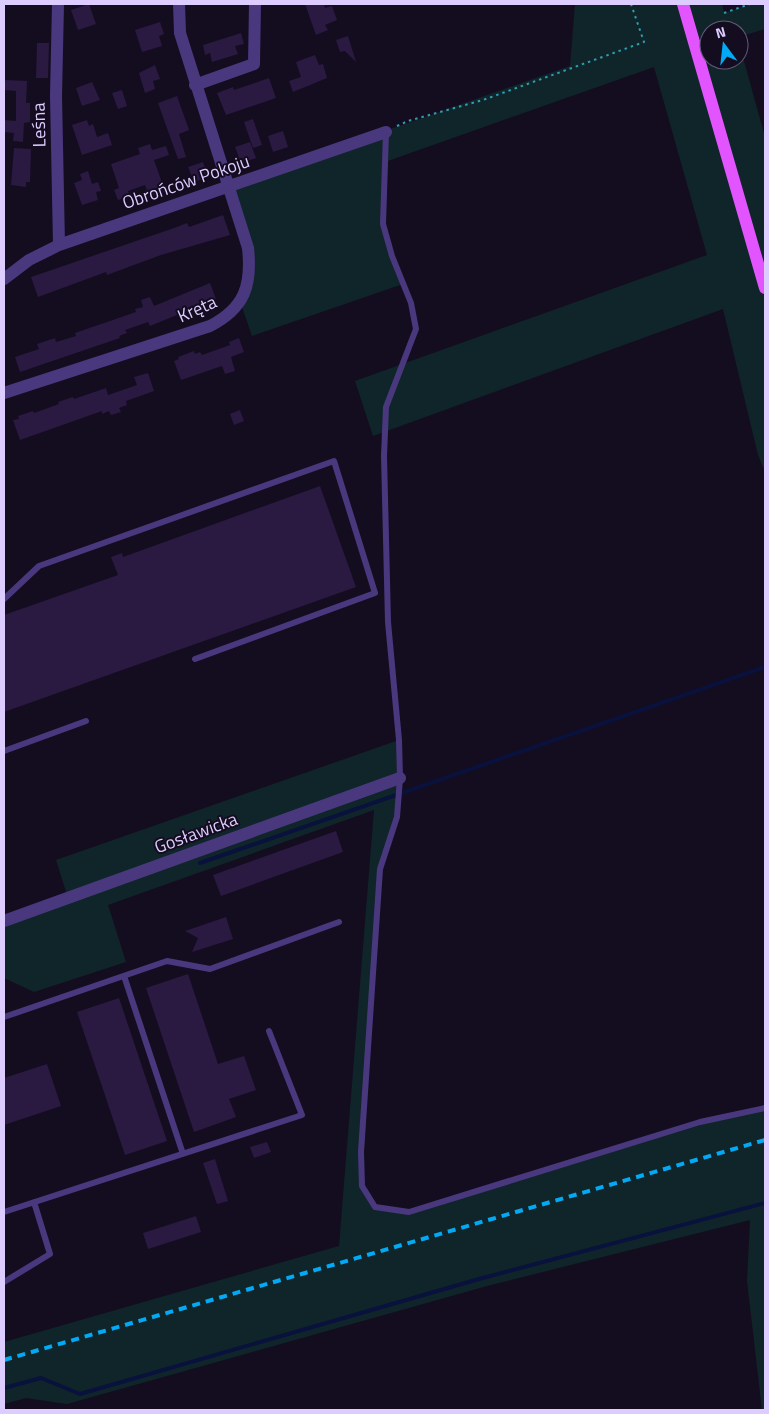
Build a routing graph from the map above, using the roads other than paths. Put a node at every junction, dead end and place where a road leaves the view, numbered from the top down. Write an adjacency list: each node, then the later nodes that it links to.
1 (58, 4): 8 (street, Leśna)
2 (179, 4): 5 (street, Kręta)
3 (255, 4): 5 (street)
4 (684, 4): 10 (main road)
5 (196, 85): 7 (street, Kręta)
6 (386, 132): 7 (street, Obrońców Pokoju); 16 (lane)
7 (228, 186): 8 (street, Obrońców Pokoju); 11 (street, Kręta)
8 (59, 245): 9 (street, Obrońców Pokoju)
9 (4, 279)
10 (765, 288)
11 (4, 393)
12 (4, 599): 13 (lane)
13 (195, 659)
14 (86, 721): 15 (lane)
15 (4, 751)
16 (400, 778): 17 (street, Gosławicka); 22 (lane)
17 (4, 921)
18 (339, 922): 19 (lane)
19 (124, 976): 20 (lane); 23 (lane)
20 (4, 1017)
21 (269, 1031): 23 (lane)
22 (765, 1108)
23 (183, 1154): 24 (lane)
24 (34, 1202): 25 (lane); 26 (lane)
25 (4, 1212)
26 (4, 1282)

